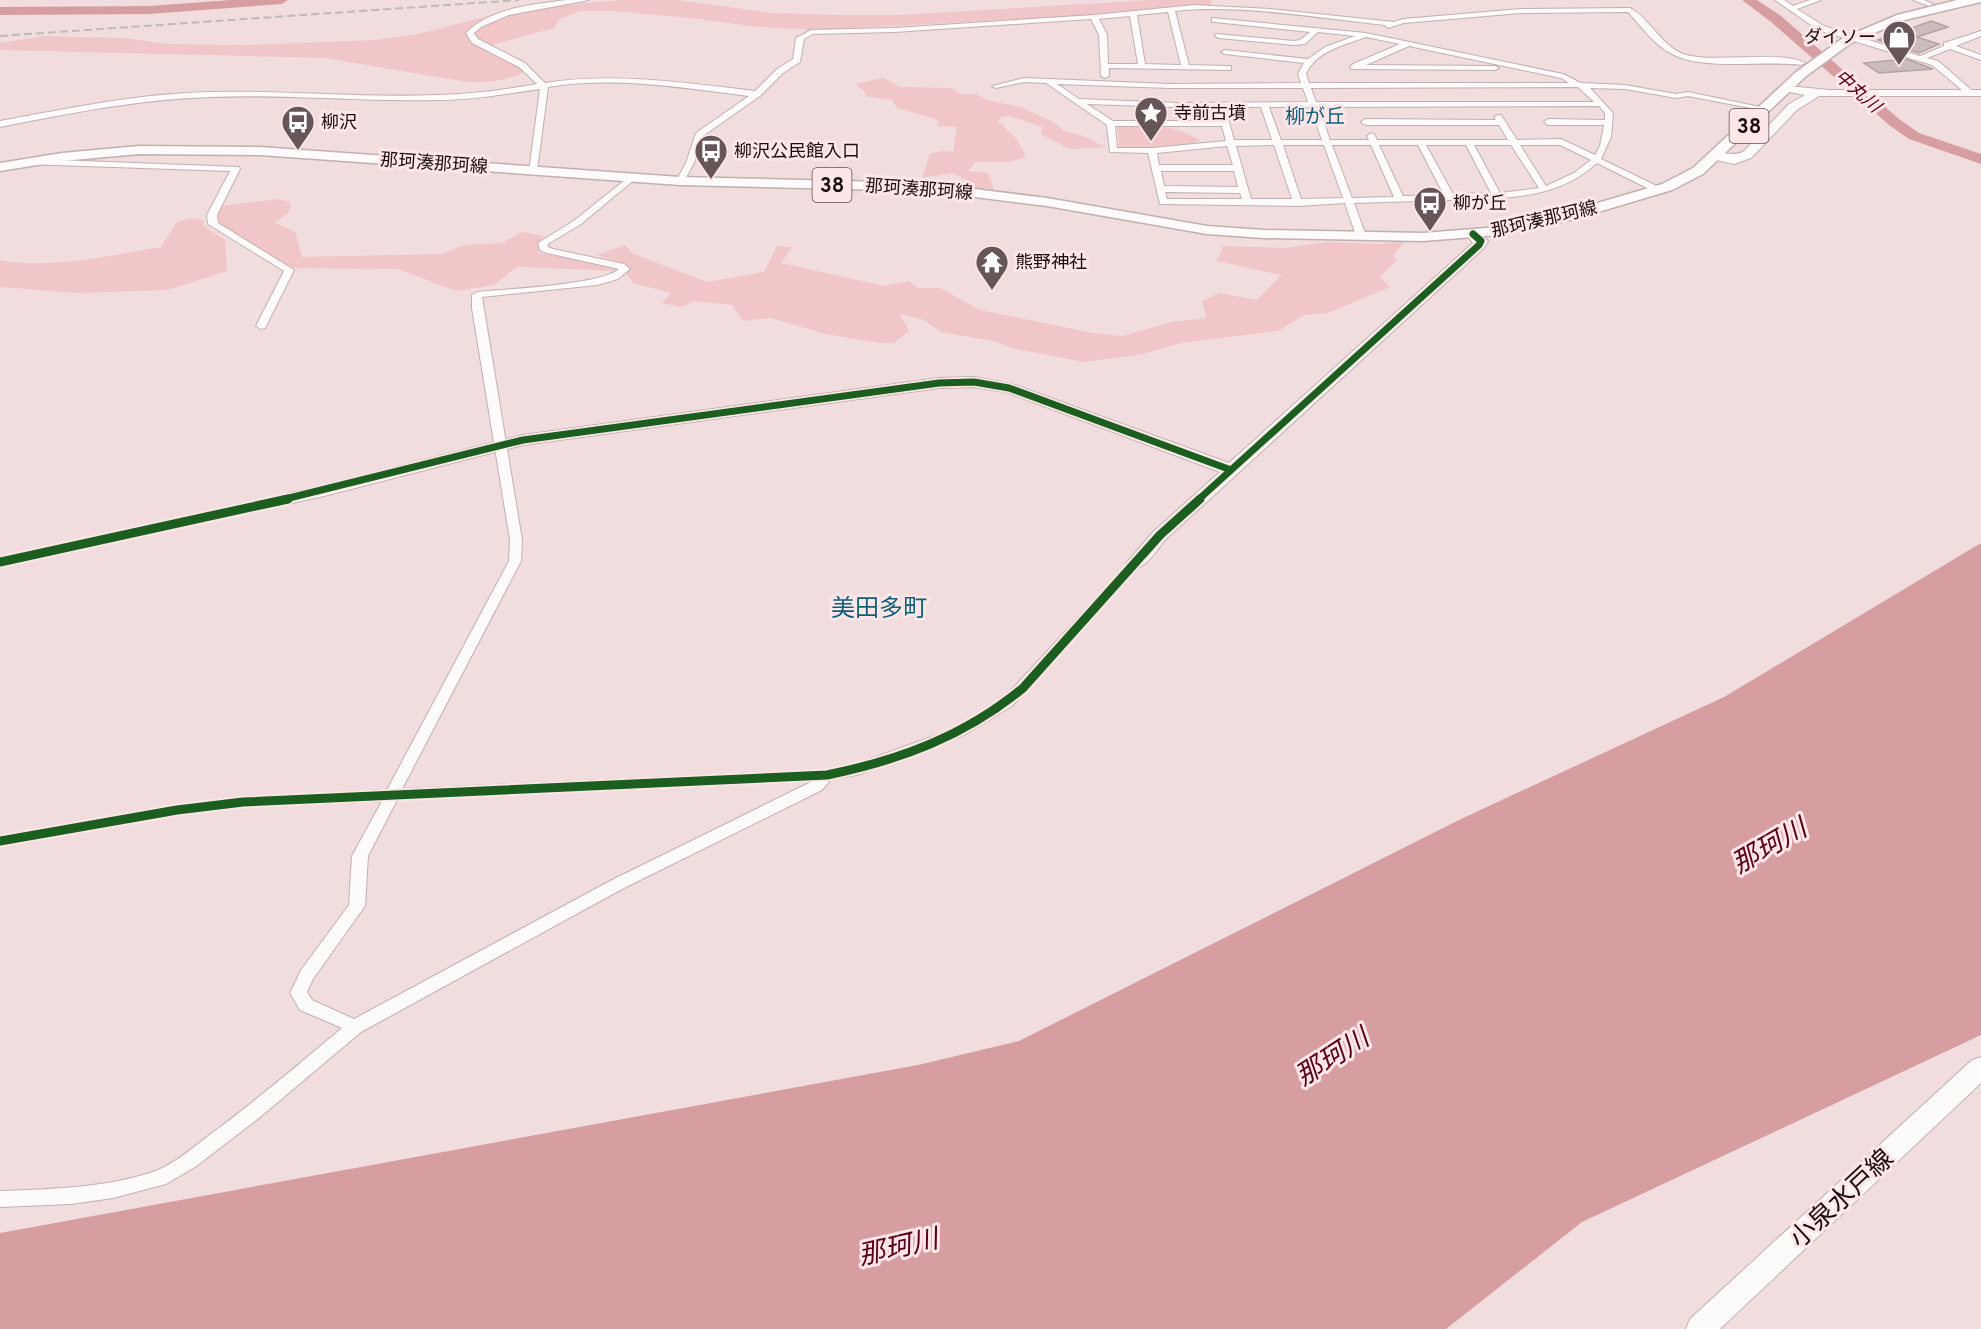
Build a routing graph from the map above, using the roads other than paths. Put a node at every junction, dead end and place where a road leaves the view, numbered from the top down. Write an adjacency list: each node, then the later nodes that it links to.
1 (585, 0): 44 (street)
2 (1779, 0): 8 (street)
3 (1817, 0): 8 (street)
4 (1948, 0): 6 (main road, 那珂湊那珂線 / 38)
5 (1977, 0): 18 (main road, 那珂湊那珂線 / 38)
6 (1923, 2): 18 (main road, 那珂湊那珂線 / 38)
7 (1210, 7): 9 (street); 12 (street); 13 (street)
8 (1793, 8): 18 (street)
9 (1171, 9): 10 (street); 30 (street)
10 (1133, 15): 11 (street); 28 (street)
11 (1094, 17): 27 (street); 48 (street)
12 (1215, 20): 14 (street); 17 (street)
13 (1395, 24): 16 (street); 26 (street)
14 (1316, 30): 16 (street); 17 (street)
15 (1981, 33): 20 (street)
16 (1366, 34): 19 (street); 25 (street)
17 (1219, 36): 21 (street)
18 (1847, 36): 23 (street); 26 (main road, 那珂湊那珂線 / 38)
19 (1410, 43): 22 (street); 29 (street)
20 (1947, 45): 23 (street); 24 (street)
21 (1225, 52): 25 (street); 31 (street)
22 (1450, 52): 32 (street); 34 (street)
23 (1923, 57): 47 (street)
24 (1981, 58)
25 (1309, 61): 43 (street)
26 (1804, 64): 45 (main road, 那珂湊那珂線 / 38); 58 (main road, 那珂湊那珂線 / 38)
27 (1105, 66): 28 (street); 36 (street)
28 (1142, 67): 30 (street)
29 (1354, 67): 32 (street); 37 (street)
30 (1186, 68): 31 (street)
31 (1228, 68): 42 (street)
32 (1417, 68): 33 (street)
33 (1427, 68): 34 (street); 38 (street)
34 (1521, 68): 39 (street)
35 (1048, 82): 36 (street); 40 (street); 49 (street)
36 (1105, 84): 41 (street)
37 (1351, 85): 38 (street); 43 (street)
38 (1437, 85): 39 (street); 53 (street)
39 (1581, 85): 56 (street); 58 (street)
40 (996, 86)
41 (1215, 86): 42 (street); 50 (street)
42 (1235, 86): 43 (street)
43 (1305, 86): 52 (street)
44 (544, 87): 48 (street); 64 (street); 81 (street)
45 (1788, 89): 46 (street); 75 (main road, 那珂湊那珂線 / 38)
46 (1816, 93): 47 (street); 75 (street)
47 (1976, 93)
48 (757, 94): 84 (street)
49 (1077, 101): 50 (street); 65 (street)
50 (1220, 104): 51 (street); 61 (street)
51 (1264, 104): 52 (street); 70 (street)
52 (1311, 104): 57 (street); 71 (street)
53 (1448, 104): 54 (street); 57 (street)
54 (1489, 104): 55 (street); 62 (street)
55 (1536, 104): 56 (street); 60 (street)
56 (1599, 104): 63 (street)
57 (1357, 105): 59 (street)
58 (1755, 107): 82 (main road, 那珂湊那珂線 / 38)
59 (1365, 122): 62 (street); 66 (street)
60 (1548, 122): 63 (street); 68 (street)
61 (1225, 123): 65 (street); 69 (street)
62 (1502, 123): 67 (street)
63 (1609, 123): 76 (street)
64 (0, 124)
65 (1111, 124): 74 (street)
66 (1374, 142): 71 (street); 72 (street); 91 (street)
67 (1515, 142): 68 (street); 73 (street); 86 (street)
68 (1561, 142): 76 (street)
69 (1231, 143): 70 (street); 74 (street); 80 (street)
70 (1277, 143): 71 (street); 93 (street)
71 (1328, 143): 94 (street)
72 (1421, 143): 73 (street); 90 (street)
73 (1469, 143): 89 (street)
74 (1152, 151): 79 (street)
75 (1716, 156): 82 (main road, 那珂湊那珂線 / 38)
76 (1596, 159): 86 (street); 88 (street)
77 (29, 162): 78 (main road, 那珂湊那珂線 / 38); 81 (main road, 那珂湊那珂線 / 38); 97 (street)
78 (0, 167)
79 (1156, 168): 80 (street); 85 (street)
80 (1238, 168): 87 (street)
81 (532, 171): 83 (main road, 那珂湊那珂線 / 38)
82 (1684, 177): 88 (main road, 那珂湊那珂線 / 38)
83 (631, 178): 84 (main road, 那珂湊那珂線 / 38); 98 (street)
84 (680, 182): 96 (main road, 那珂湊那珂線 / 38)
85 (1160, 189): 87 (street); 92 (street)
86 (1544, 189): 89 (street)
87 (1244, 190): 92 (street)
88 (1658, 190): 95 (main road, 那珂湊那珂線 / 38)
89 (1497, 195): 90 (street)
90 (1450, 197): 91 (street)
91 (1400, 200): 94 (street)
92 (1247, 202): 93 (street)
93 (1298, 203): 94 (street)
94 (1350, 203): 96 (street)
95 (1473, 234): 96 (main road, 那珂湊那珂線 / 38); 99 (street)
96 (1361, 236)
97 (261, 326)
98 (500, 446): 99 (street); 100 (street); 103 (street)
99 (1231, 470): 101 (street)
100 (0, 562)
101 (1135, 564): 102 (street)
102 (827, 775): 103 (street); 105 (street)
103 (393, 795): 104 (street); 105 (street)
104 (0, 842)
105 (355, 1027): 107 (street)
106 (1981, 1067): 108 (street, 小泉水戸線)
107 (0, 1199)
108 (1700, 1329)

